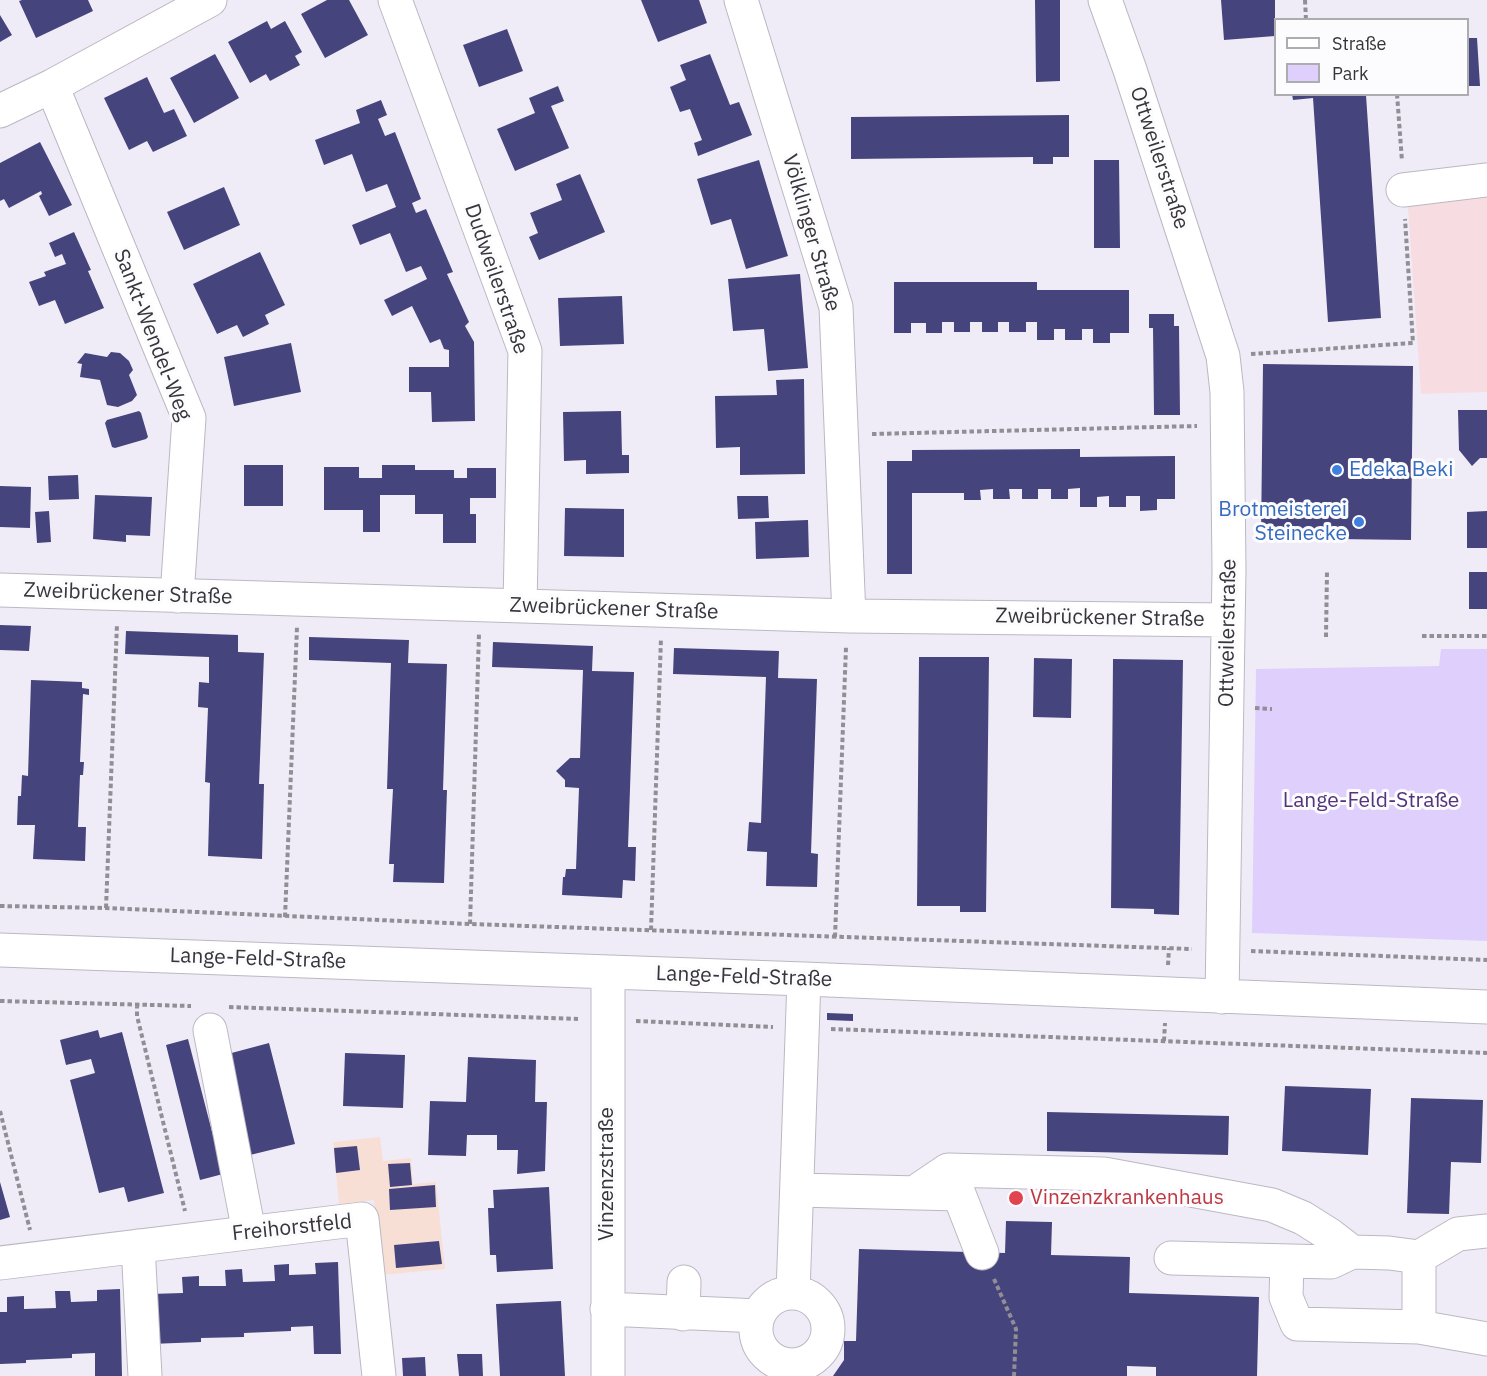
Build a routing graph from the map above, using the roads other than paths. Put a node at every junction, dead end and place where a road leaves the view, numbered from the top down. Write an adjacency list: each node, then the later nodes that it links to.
1 (210, 0): 5 (street)
2 (395, 0): 11 (street, Dudweilerstraße)
3 (741, 0): 12 (street, Völklinger Straße)
4 (1105, 0): 13 (street, Ottweilerstraße)
5 (52, 86): 6 (street); 10 (street, Sankt-Wendel-Weg)
6 (0, 111)
7 (1487, 180): 8 (street)
8 (1403, 190)
9 (0, 590): 10 (street, Zweibrückener Straße)
10 (177, 596): 11 (street, Zweibrückener Straße)
11 (520, 606): 12 (street, Zweibrückener Straße)
12 (849, 616): 13 (street, Zweibrückener Straße)
13 (1228, 620): 17 (street, Ottweilerstraße)
14 (0, 950): 15 (street, Lange-Feld-Straße)
15 (608, 972): 16 (street, Lange-Feld-Straße); 33 (street, Vinzenzstraße)
16 (804, 979): 17 (street, Lange-Feld-Straße); 20 (street)
17 (1222, 998): 18 (street, Lange-Feld-Straße)
18 (1487, 1007)
19 (207, 1014): 23 (street)
20 (797, 1190): 21 (street); 32 (street)
21 (914, 1193): 25 (street); 26 (street)
22 (1487, 1231): 27 (street)
23 (249, 1232): 24 (street, Freihorstfeld); 39 (street, Freihorstfeld)
24 (138, 1246): 30 (street, Freihorstfeld); 38 (street)
25 (1352, 1252): 27 (street); 29 (street)
26 (982, 1253)
27 (1419, 1257): 36 (street)
28 (1170, 1258): 29 (street)
29 (1287, 1261): 36 (street)
30 (0, 1263)
31 (684, 1282): 34 (street)
32 (793, 1293): 35 (street); 35 (street)
33 (607, 1309): 34 (street); 40 (street, Vinzenzstraße)
34 (683, 1314): 35 (street)
35 (758, 1316)
36 (1419, 1327): 37 (street)
37 (1487, 1339)
38 (146, 1376)
39 (379, 1376)
40 (608, 1376)

